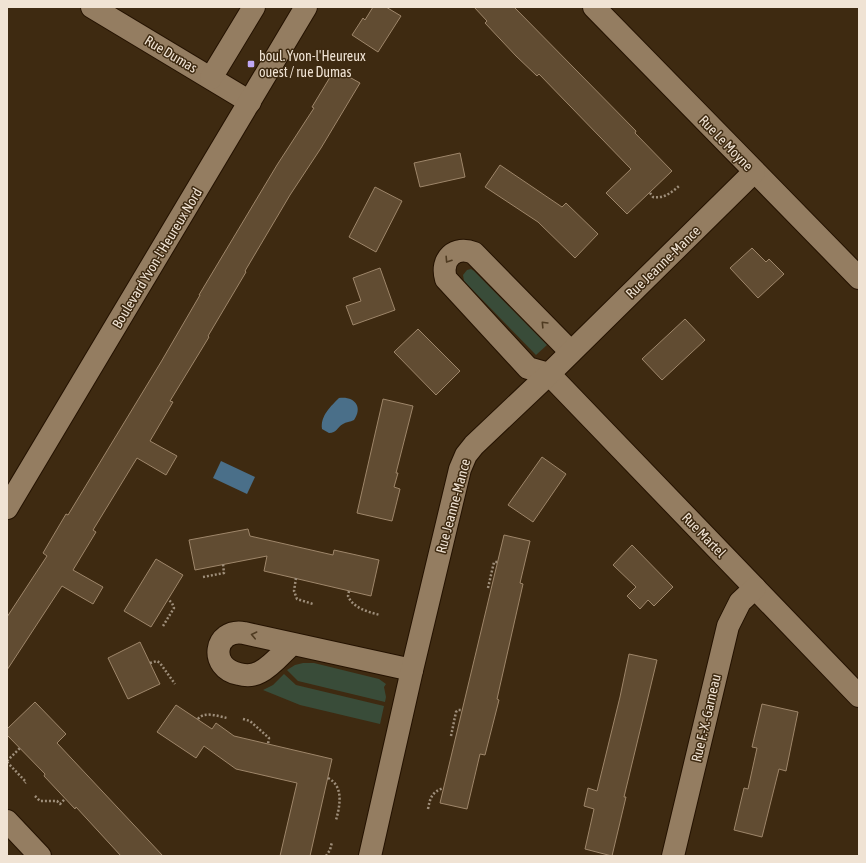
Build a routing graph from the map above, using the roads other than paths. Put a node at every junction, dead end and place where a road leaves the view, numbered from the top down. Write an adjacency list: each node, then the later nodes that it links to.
1 (92, 7): 5 (street, Rue Dumas)
2 (254, 7): 5 (street)
3 (306, 7): 6 (street, Boulevard Yvon-l'Heureux Nord)
4 (594, 7): 7 (street, Rue Le Moyne)
5 (211, 78): 6 (street, Rue Dumas)
6 (250, 102): 11 (street, Boulevard Yvon-l'Heureux Nord)
7 (754, 172): 8 (street, Rue Le Moyne); 9 (street, Rue Jeanne-Mance)
8 (859, 278)
9 (571, 352): 10 (street, Rue Jeanne-Mance); 10 (street, one-way to 10)
10 (549, 374): 12 (street, Rue Martel); 14 (street, Rue Jeanne-Mance)
11 (7, 508)
12 (755, 588): 15 (street, Rue Martel); 19 (street, Rue F.-X.-Garneau)
13 (292, 644): 14 (street)
14 (412, 670): 18 (street, Rue Jeanne-Mance)
15 (859, 696)
16 (7, 821): 17 (street)
17 (40, 856)
18 (370, 856)
19 (673, 856)

